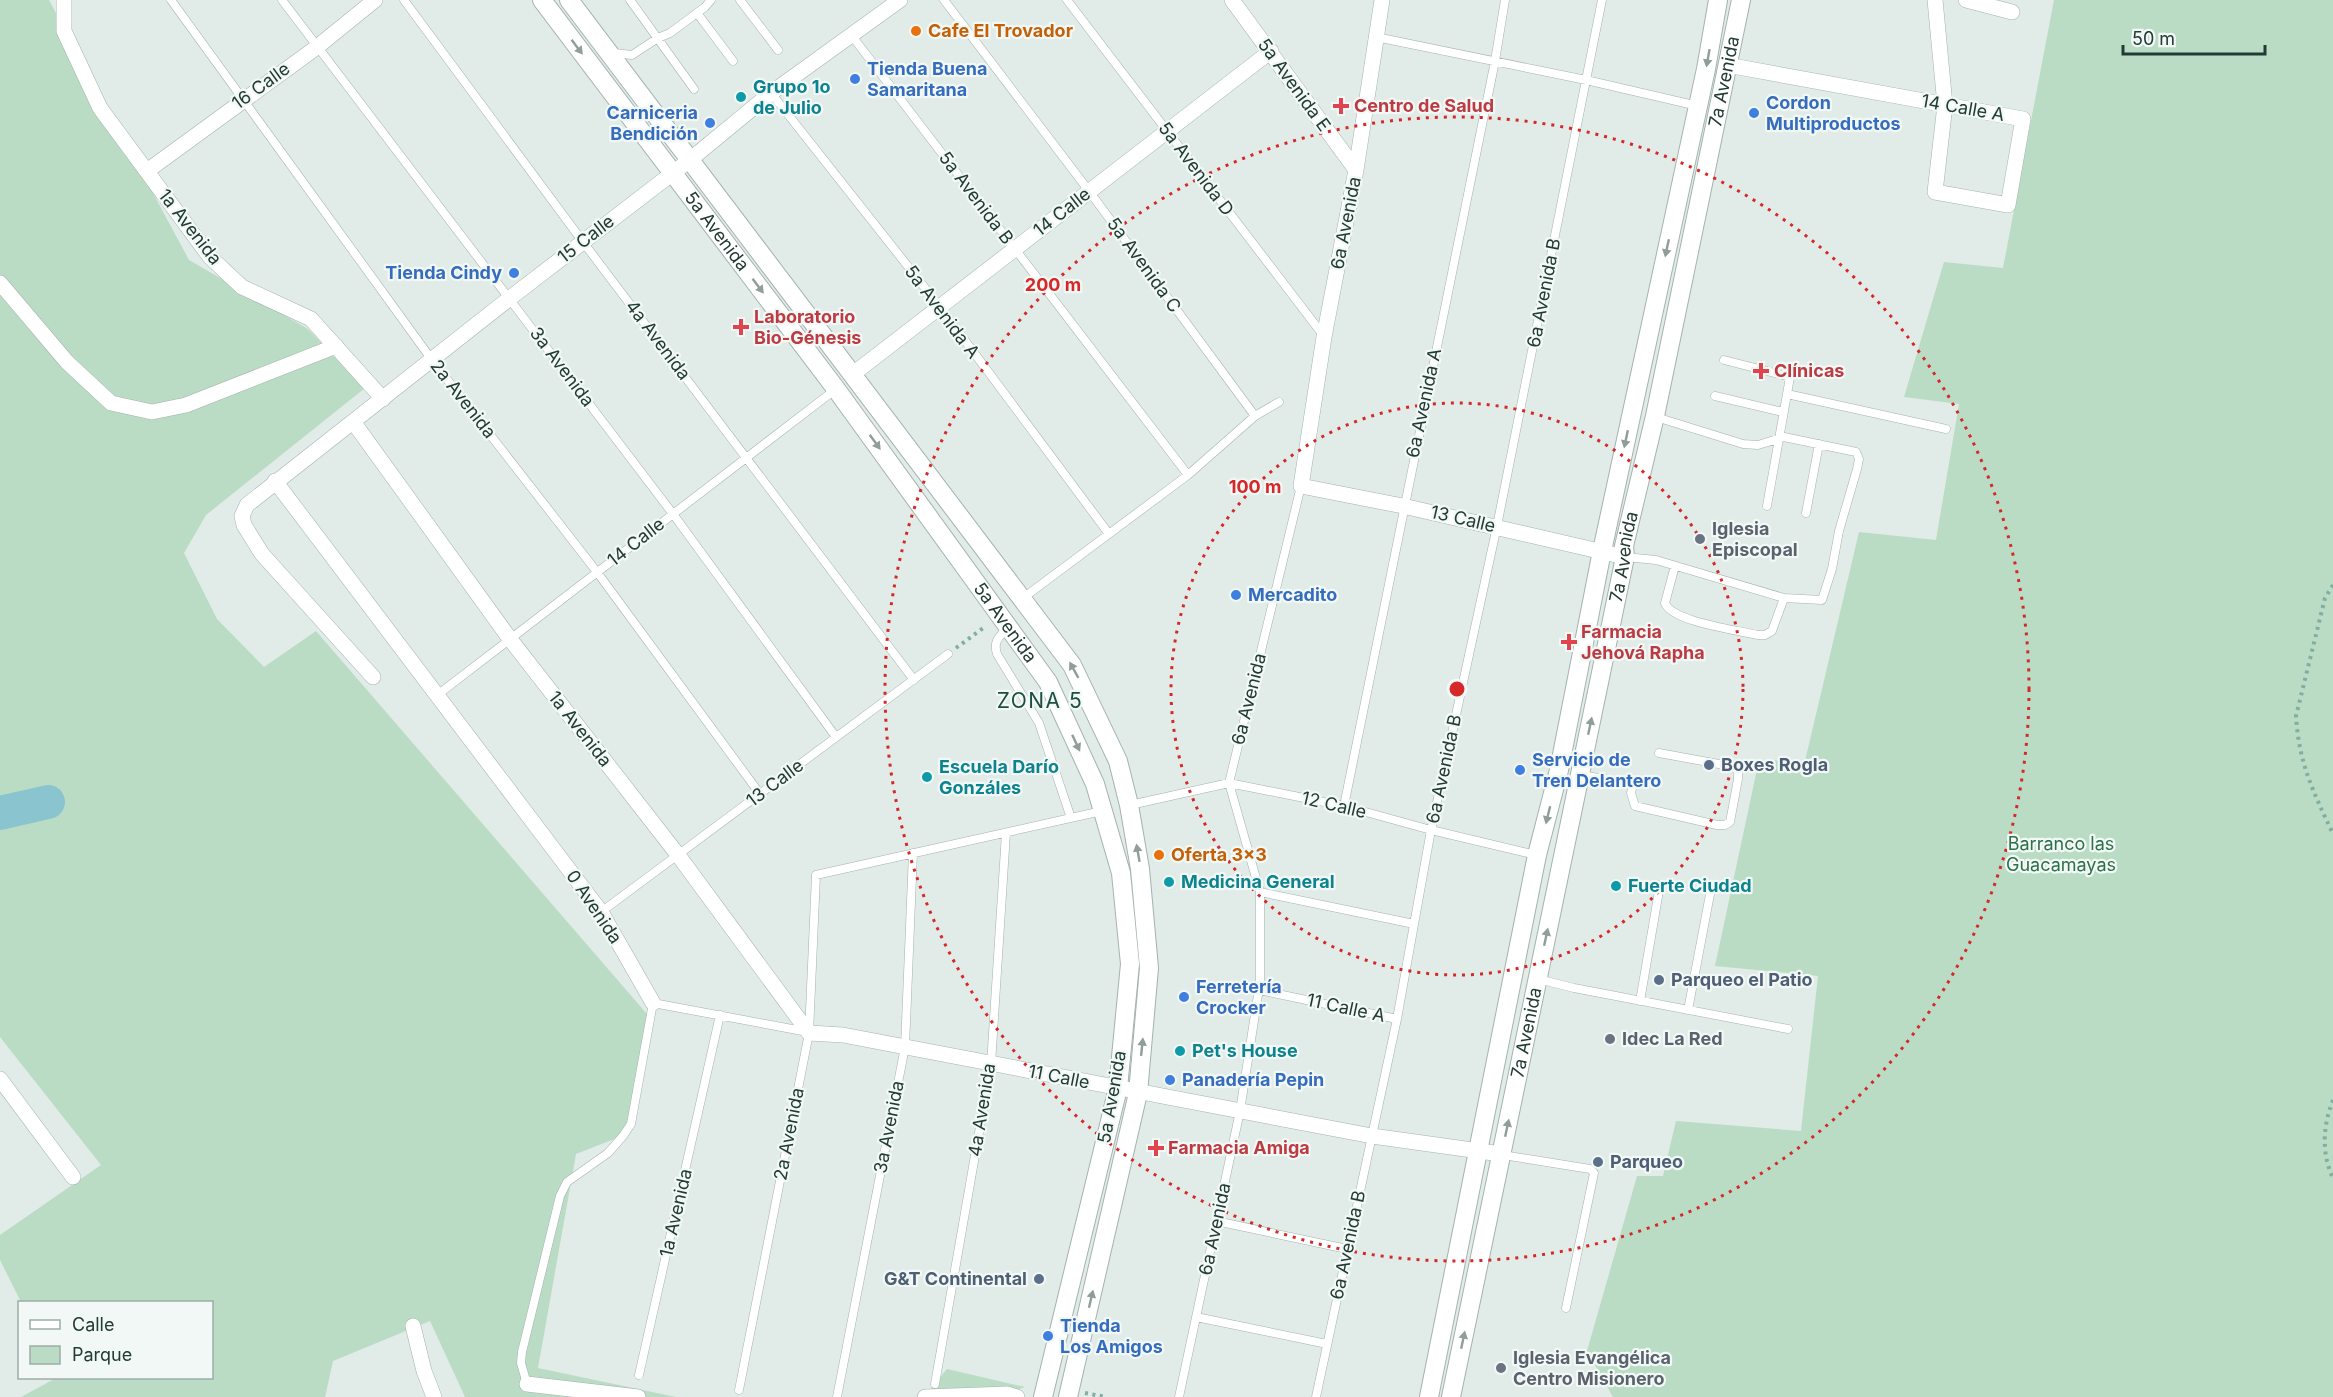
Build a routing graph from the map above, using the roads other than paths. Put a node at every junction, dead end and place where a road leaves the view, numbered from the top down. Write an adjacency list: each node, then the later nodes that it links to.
1 (171, 0): 39 (lane, 2a Avenida)
2 (282, 0): 27 (lane, 3a Avenida)
3 (375, 0): 27 (street, 16 Calle)
4 (404, 0): 48 (lane, 4a Avenida)
5 (542, 0): 46 (street, 5a Avenida, one-way to 46)
6 (568, 0): 30 (street, 5a Avenida)
7 (630, 0): 26 (lane)
8 (711, 0): 23 (lane)
9 (740, 0): 28 (lane)
10 (900, 0): 24 (street, 15 Calle)
11 (944, 0): 47 (lane, 5a Avenida C)
12 (1067, 0): 42 (lane, 5a Avenida D)
13 (1232, 0): 29 (street, 5a Avenida E)
14 (1382, 0): 25 (street, 6a Avenida)
15 (1504, 0): 33 (lane, 6a Avenida A)
16 (1602, 0): 36 (lane, 6a Avenida B)
17 (1718, 0): 41 (street, 7a Avenida, one-way to 41)
18 (1741, 0): 34 (street, 7a Avenida)
19 (1935, 0): 40 (street)
20 (1966, 0): 22 (street)
21 (64, 1): 45 (street, 1a Avenida)
22 (2012, 12)
23 (696, 13): 26 (lane); 32 (lane)
24 (852, 36): 38 (street, 15 Calle); 49 (lane, 5a Avenida B)
25 (1374, 36): 33 (lane); 44 (street, 6a Avenida)
26 (658, 38): 31 (lane); 37 (lane)
27 (316, 47): 39 (street, 16 Calle); 51 (lane, 3a Avenida)
28 (778, 50)
29 (1271, 51): 42 (street, 14 Calle); 44 (street, 5a Avenida E)
30 (610, 53): 31 (lane); 35 (street, 5a Avenida)
31 (632, 55): 35 (lane)
32 (733, 61)
33 (1495, 61): 36 (lane); 74 (lane, 6a Avenida A)
34 (1727, 64): 40 (street, 14 Calle A); 65 (street, 7a Avenida)
35 (629, 78): 43 (street, 5a Avenida)
36 (1586, 80): 41 (lane); 78 (lane, 6a Avenida B)
37 (694, 89)
38 (771, 93): 43 (street, 15 Calle); 52 (lane, 5a Avenida A)
39 (243, 99): 45 (street, 16 Calle); 55 (lane, 2a Avenida)
40 (1945, 105): 40 (street, 14 Calle A)
41 (1698, 106): 80 (street, 7a Avenida, one-way to 80)
42 (1167, 131): 47 (street, 14 Calle); 53 (lane, 5a Avenida D)
43 (691, 159): 46 (street, 15 Calle); 57 (street, 5a Avenida)
44 (1356, 170): 53 (street, 6a Avenida)
45 (147, 171): 54 (street, 1a Avenida)
46 (672, 173): 48 (street, 15 Calle); 58 (street, 5a Avenida, one-way to 58)
47 (1089, 191): 49 (street, 14 Calle); 64 (lane, 5a Avenida C)
48 (583, 242): 51 (street, 15 Calle); 70 (lane, 4a Avenida)
49 (1015, 249): 52 (street, 14 Calle); 71 (lane, 5a Avenida B)
50 (0, 283): 54 (street)
51 (510, 298): 55 (street, 15 Calle); 77 (lane, 3a Avenida)
52 (940, 307): 57 (street, 14 Calle); 79 (lane, 5a Avenida A)
53 (1324, 337): 73 (street, 6a Avenida)
54 (336, 346): 61 (street, 1a Avenida)
55 (432, 360): 61 (street, 15 Calle); 83 (lane, 2a Avenida)
56 (1724, 360): 59 (lane)
57 (854, 374): 84 (street, 5a Avenida)
58 (836, 389): 70 (lane, 14 Calle); 86 (street, 5a Avenida, one-way to 86)
59 (1787, 394): 63 (lane); 67 (lane)
60 (1715, 396): 63 (lane)
61 (383, 399): 66 (street, 15 Calle)
62 (1279, 402): 64 (lane)
63 (1783, 412): 68 (lane)
64 (1255, 416): 71 (lane)
65 (1654, 416): 68 (lane); 81 (street, 7a Avenida)
66 (354, 423): 72 (street, 15 Calle); 87 (street, 1a Avenida)
67 (1946, 429)
68 (1778, 439): 69 (lane); 75 (lane)
69 (1819, 444): 76 (lane); 85 (lane)
70 (747, 457): 77 (lane, 14 Calle); 90 (lane, 4a Avenida)
71 (1188, 475): 79 (lane)
72 (275, 481): 89 (street, 15 Calle); 91 (street, 0 Avenida)
73 (1301, 486): 74 (street, 13 Calle); 96 (lane, 6a Avenida)
74 (1403, 506): 78 (street, 13 Calle); 99 (lane, 6a Avenida A)
75 (1767, 506)
76 (1806, 513)
77 (673, 514): 83 (lane, 14 Calle); 92 (lane, 3a Avenida)
78 (1497, 526): 80 (street, 13 Calle); 102 (lane, 6a Avenida B)
79 (1109, 534): 84 (lane)
80 (1602, 551): 81 (street, 13 Calle); 94 (street, 7a Avenida)
81 (1625, 557): 82 (lane); 95 (street, 7a Avenida, one-way to 81)
82 (1675, 566): 85 (lane); 85 (lane)
83 (597, 572): 87 (lane, 14 Calle); 97 (lane, 2a Avenida)
84 (1023, 598): 98 (street, 5a Avenida, one-way to 84)
85 (1784, 598)
86 (1004, 622): 100 (street, 5a Avenida, one-way to 100); 101 (lane)
87 (510, 639): 91 (lane, 14 Calle); 105 (street, 1a Avenida)
88 (948, 654): 90 (lane, 13 Calle)
89 (374, 677)
90 (914, 680): 92 (lane, 13 Calle)
91 (436, 696): 110 (street, 0 Avenida)
92 (836, 737): 97 (lane, 13 Calle)
93 (1659, 753): 95 (lane)
94 (1559, 770): 95 (street); 106 (street, 7a Avenida, one-way to 106)
95 (1580, 775): 112 (street, 7a Avenida, one-way to 95)
96 (1229, 783): 98 (lane, 12 Calle); 99 (lane, 12 Calle); 109 (lane, 6a Avenida)
97 (760, 794): 105 (lane, 13 Calle)
98 (1129, 805): 125 (street, 5a Avenida, one-way to 98)
99 (1344, 806): 102 (lane, 12 Calle)
100 (1104, 811): 101 (lane); 124 (street, 5a Avenida)
101 (1071, 818): 103 (lane)
102 (1431, 830): 106 (lane, 12 Calle); 111 (lane, 6a Avenida B)
103 (1006, 833): 104 (lane); 122 (lane, 4a Avenida)
104 (913, 853): 120 (lane, 2a Avenida); 121 (lane, 3a Avenida)
105 (678, 855): 110 (lane, 13 Calle); 120 (street, 1a Avenida)
106 (1537, 855): 128 (street, 7a Avenida)
107 (1660, 885): 114 (lane)
108 (1711, 889): 116 (lane)
109 (1260, 892): 111 (lane); 113 (lane, 6a Avenida)
110 (601, 912): 115 (street, 0 Avenida)
111 (1414, 924): 118 (lane, 6a Avenida B)
112 (1538, 979): 114 (lane); 129 (street, 7a Avenida, one-way to 112)
113 (1259, 990): 118 (lane, 11 Calle A); 126 (lane, 6a Avenida)
114 (1640, 1001): 116 (lane)
115 (653, 1003): 117 (lane, 11 Calle); 138 (lane)
116 (1688, 1010): 119 (lane)
117 (720, 1016): 120 (lane, 11 Calle); 137 (lane, 1a Avenida)
118 (1397, 1019): 127 (lane, 6a Avenida B)
119 (1788, 1029)
120 (809, 1033): 121 (street, 11 Calle); 140 (lane, 2a Avenida)
121 (905, 1047): 122 (street, 11 Calle); 143 (lane, 3a Avenida)
122 (991, 1064): 124 (street, 11 Calle); 139 (lane, 4a Avenida)
123 (0, 1080): 130 (street)
124 (1118, 1088): 125 (street, 11 Calle); 146 (street, 5a Avenida)
125 (1137, 1092): 126 (street, 11 Calle); 147 (street, 5a Avenida, one-way to 125)
126 (1240, 1111): 127 (street, 11 Calle); 131 (lane, 6a Avenida)
127 (1372, 1136): 128 (street, 11 Calle); 132 (lane, 6a Avenida B)
128 (1478, 1151): 129 (street, 11 Calle); 150 (street, 7a Avenida)
129 (1501, 1154): 133 (lane); 151 (street, 7a Avenida, one-way to 129)
130 (73, 1177)
131 (1216, 1221): 132 (lane); 134 (lane, 6a Avenida)
132 (1347, 1250): 136 (lane, 6a Avenida B)
133 (1566, 1308)
134 (1196, 1317): 136 (lane); 148 (lane, 6a Avenida)
135 (413, 1326): 141 (street)
136 (1327, 1344): 149 (lane, 6a Avenida B)
137 (639, 1375)
138 (527, 1384): 142 (street)
139 (935, 1384)
140 (739, 1390)
141 (434, 1397)
142 (638, 1397)
143 (837, 1397)
144 (926, 1397): 145 (street)
145 (1017, 1397)
146 (1043, 1397)
147 (1068, 1397)
148 (1179, 1397)
149 (1316, 1397)
150 (1429, 1397)
151 (1451, 1397)

